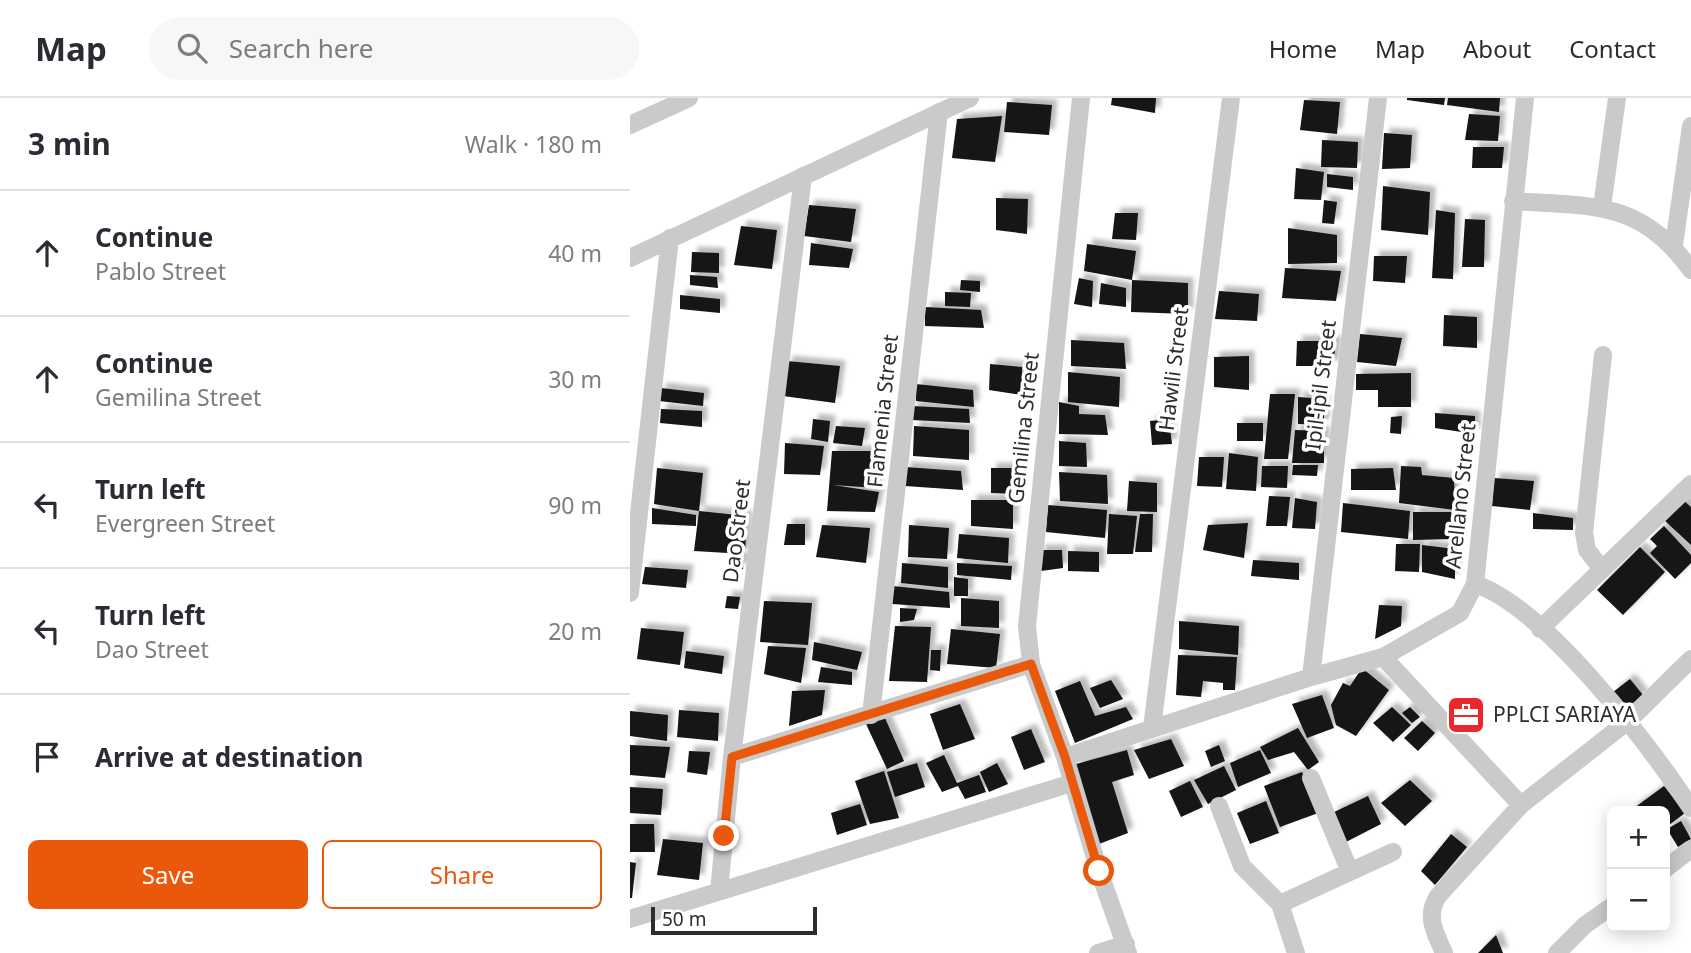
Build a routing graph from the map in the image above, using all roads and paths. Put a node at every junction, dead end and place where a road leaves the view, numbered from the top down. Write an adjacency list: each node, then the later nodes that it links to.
1 (690, 98): 9 (street)
2 (970, 98): 8 (street)
3 (1081, 98): 26 (street, Gemilina Street)
4 (1231, 98): 30 (street, Hawili Street)
5 (1378, 98): 27 (street, Ipil-ipil Street)
6 (1525, 98): 12 (street, Arellano Street)
7 (1617, 98): 13 (street)
8 (939, 112): 11 (street); 28 (street, Flamenia Street)
9 (630, 125)
10 (1691, 126): 15 (street)
11 (803, 176): 14 (street); 31 (street, Dao Street)
12 (1513, 201): 13 (street); 21 (street, Arellano Street)
13 (1602, 207): 15 (street)
14 (670, 238): 16 (street); 22 (street)
15 (1674, 245): 17 (street)
16 (630, 258)
17 (1691, 270)
18 (1603, 355): 20 (street)
19 (1691, 484): 20 (street)
20 (1601, 568): 23 (street)
21 (1475, 584): 23 (street, Arellano Street); 24 (street)
22 (630, 593)
23 (1540, 629): 29 (street, Arellano Street)
24 (1383, 657): 27 (street); 35 (street)
25 (1691, 659): 29 (street)
26 (1031, 664): 28 (street); 32 (street, Gemilina Street)
27 (1311, 677): 30 (street)
28 (871, 715): 31 (street)
29 (1628, 721): 35 (street); 37 (street, Arellano Street)
30 (1152, 728): 32 (street)
31 (732, 757): 42 (street, Dao Street)
32 (1065, 757): 34 (street, Gemilina Street)
33 (1311, 778): 41 (street)
34 (1072, 783): 42 (street); 46 (street, Gemilina Street)
35 (1521, 805): 49 (street)
36 (1219, 806): 43 (street)
37 (1691, 808)
38 (1691, 849): 40 (street)
39 (1393, 852): 41 (street)
40 (1670, 865)
41 (1350, 872): 43 (street)
42 (719, 891): 45 (street)
43 (1280, 904): 48 (street)
44 (1607, 910): 50 (street)
45 (630, 919)
46 (1127, 949): 47 (street)
47 (1098, 953)
48 (1296, 953)
49 (1444, 953)
50 (1558, 953)

